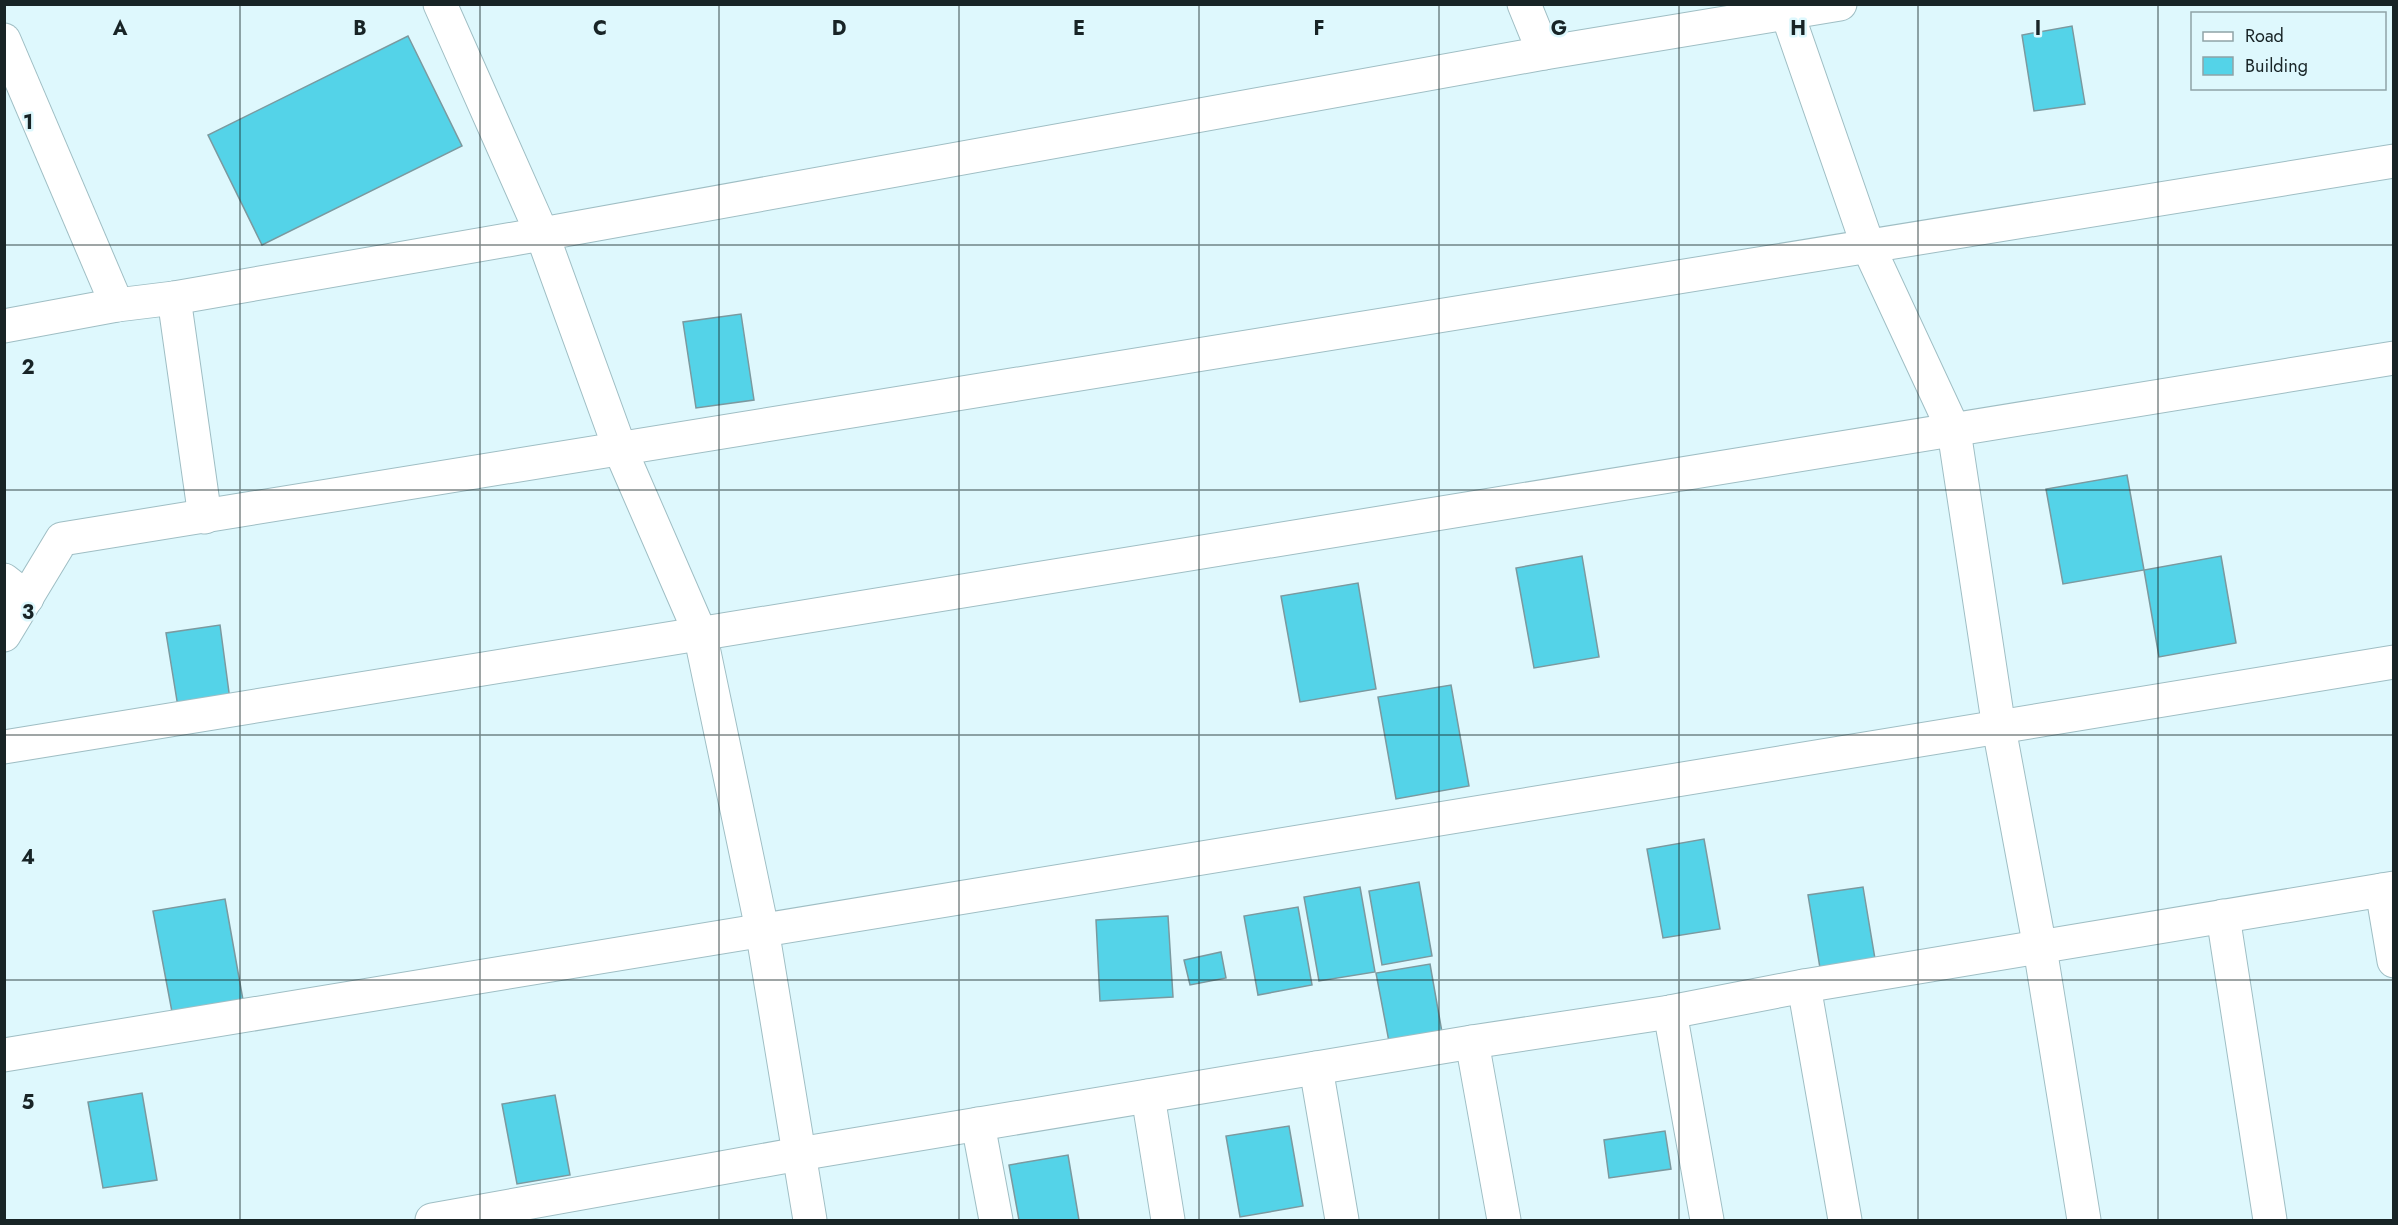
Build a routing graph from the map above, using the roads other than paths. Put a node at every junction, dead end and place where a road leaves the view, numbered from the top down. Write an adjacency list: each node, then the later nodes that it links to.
1 (440, 4): 8 (street)
2 (1524, 4): 6 (street)
3 (1840, 4): 4 (street)
4 (1786, 9): 6 (street); 9 (street)
5 (4, 40): 11 (street)
6 (1544, 52): 8 (street)
7 (2394, 161): 9 (street)
8 (542, 234): 10 (street); 15 (street)
9 (1868, 246): 14 (street); 15 (street)
10 (174, 298): 11 (street); 16 (street)
11 (117, 304): 12 (street)
12 (4, 326)
13 (2394, 358): 14 (street)
14 (1954, 431): 18 (street); 21 (street)
15 (621, 449): 16 (street); 18 (street)
16 (205, 517): 17 (street)
17 (16, 589): 19 (street)
18 (700, 633): 22 (street); 25 (street)
19 (4, 635)
20 (2394, 662): 21 (street)
21 (2000, 728): 25 (street); 26 (street)
22 (4, 747)
23 (2388, 889): 24 (street); 27 (street)
24 (2223, 916): 26 (street); 45 (street)
25 (762, 929): 31 (street); 35 (street)
26 (2040, 948): 28 (street); 44 (street)
27 (2394, 961)
28 (1804, 986): 29 (street); 43 (street)
29 (1671, 1012): 30 (street); 42 (street)
30 (1472, 1042): 32 (street); 41 (street)
31 (4, 1055)
32 (1316, 1068): 33 (street); 40 (street)
33 (1148, 1096): 34 (street); 39 (street)
34 (978, 1124): 35 (street); 38 (street)
35 (799, 1154): 36 (street); 37 (street)
36 (432, 1221)
37 (810, 1221)
38 (996, 1221)
39 (1168, 1221)
40 (1342, 1221)
41 (1504, 1221)
42 (1707, 1221)
43 (1845, 1221)
44 (2084, 1221)
45 (2270, 1221)

